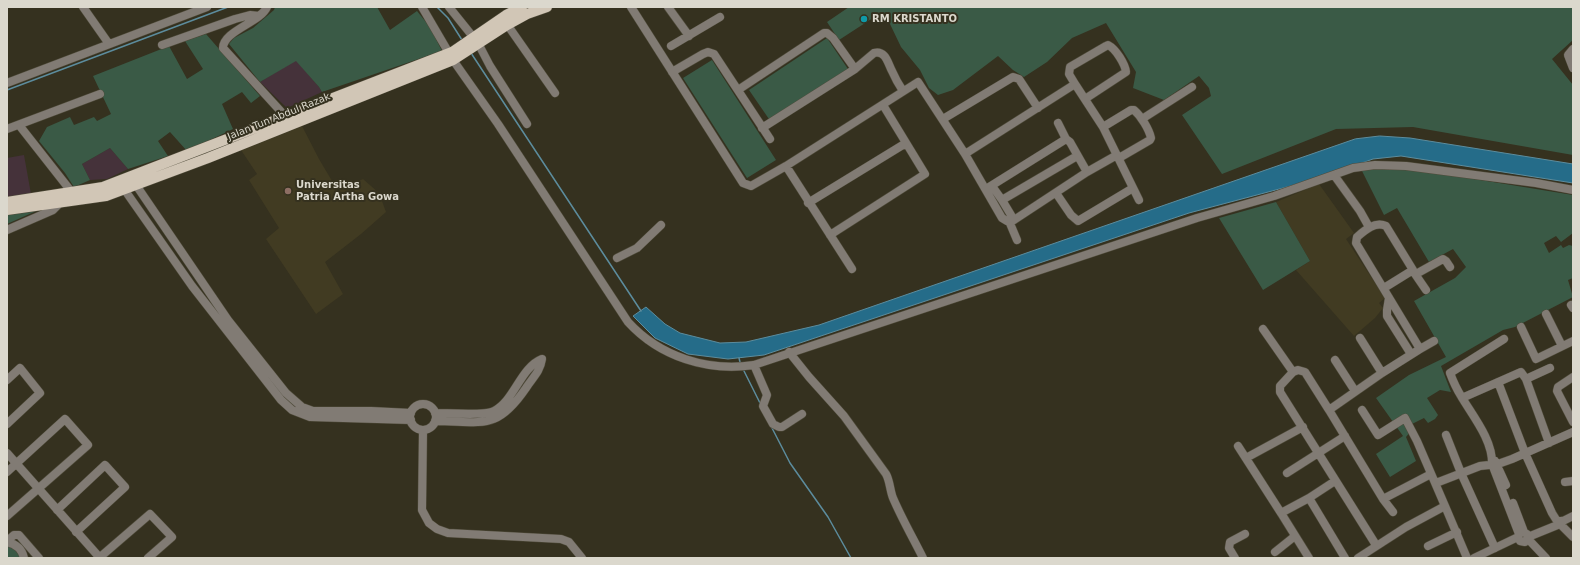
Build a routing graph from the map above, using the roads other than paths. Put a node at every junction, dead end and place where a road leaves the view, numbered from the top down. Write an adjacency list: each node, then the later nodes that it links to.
1 (83, 7): 15 (street)
2 (207, 7): 15 (street)
3 (268, 7): 10 (street)
4 (422, 7): 19 (street)
5 (449, 7): 14 (street)
6 (522, 7): 12 (main road)
7 (547, 7): 12 (main road)
8 (632, 7): 22 (street)
9 (668, 7): 13 (street)
10 (260, 16): 16 (street); 33 (street)
11 (720, 17): 13 (street)
12 (505, 21): 14 (main road); 28 (street)
13 (689, 36): 17 (street)
14 (474, 41): 19 (main road); 37 (street)
15 (109, 44): 23 (street)
16 (162, 44)
17 (671, 46)
18 (1573, 49): 20 (street)
19 (453, 56): 33 (main road, Jalan Tun Abdul Razak); 51 (main road, Jalan Tun Abdul Razak); 89 (street)
20 (1573, 68)
21 (855, 69): 26 (street); 27 (street); 40 (street)
22 (672, 72): 26 (street); 48 (street)
23 (7, 83)
24 (1075, 84): 30 (street); 30 (street); 32 (street)
25 (1192, 87): 35 (street)
26 (738, 90): 40 (street)
27 (903, 91): 31 (street); 34 (street)
28 (555, 93)
29 (100, 94): 38 (street)
30 (1085, 99): 39 (street)
31 (883, 105): 44 (street); 48 (street)
32 (1038, 108): 34 (street); 45 (street)
33 (285, 116): 57 (main road, Jalan Tun Abdul Razak)
34 (943, 118): 45 (street)
35 (1142, 119): 39 (street); 47 (street)
36 (1058, 122): 43 (street)
37 (527, 124)
38 (19, 125): 41 (street); 57 (street)
39 (1103, 127): 47 (street)
40 (762, 128): 42 (street)
41 (7, 129)
42 (770, 139)
43 (1066, 139): 46 (street); 52 (street)
44 (906, 143): 62 (street); 68 (street)
45 (965, 154): 52 (street)
46 (1077, 156): 49 (street); 59 (street)
47 (1118, 156): 49 (street); 53 (street)
48 (786, 166): 62 (street)
49 (1087, 172): 56 (street)
50 (1334, 176): 55 (street); 66 (street); 86 (street)
51 (136, 185): 54 (main road, Jalan Tun Abdul Razak); 102 (street)
52 (989, 188): 59 (street); 64 (street)
53 (1133, 188): 56 (street); 60 (street)
54 (124, 189): 57 (main road, Jalan Tun Abdul Razak); 102 (street)
55 (1573, 190)
56 (1056, 193): 64 (street)
57 (75, 197): 58 (main road, Jalan Tun Abdul Razak)
58 (60, 198): 61 (main road, Jalan Tun Abdul Razak); 63 (main road, Jalan Tun Abdul Razak); 67 (street)
59 (1002, 200): 64 (street)
60 (1139, 200)
61 (7, 202)
62 (808, 203): 68 (street)
63 (7, 210)
64 (1011, 221): 69 (street)
65 (660, 225): 70 (street)
66 (1369, 227): 73 (street); 74 (street)
67 (7, 230)
68 (830, 235): 72 (street)
69 (1018, 240)
70 (617, 258)
71 (1450, 267): 73 (street)
72 (852, 270)
73 (1414, 272): 74 (street); 75 (street)
74 (1384, 288): 76 (street)
75 (1426, 290)
76 (1389, 298): 85 (street); 87 (street)
77 (1546, 314): 84 (street)
78 (1521, 327): 84 (street)
79 (1263, 329): 91 (street)
80 (1360, 338): 92 (street)
81 (1504, 339): 98 (street)
82 (1573, 340): 84 (street)
83 (1434, 341): 85 (street)
84 (1562, 346)
85 (1420, 349): 87 (street)
86 (789, 352): 89 (street); 151 (street)
87 (1411, 354): 92 (street)
88 (1335, 360): 97 (street)
89 (754, 365): 101 (street)
90 (1550, 368): 94 (street)
91 (1293, 372): 99 (street); 106 (street)
92 (1382, 373): 97 (street)
93 (1573, 377): 104 (street)
94 (1526, 379): 96 (street); 111 (street)
95 (7, 380): 105 (street)
96 (1498, 382): 98 (street); 115 (street)
97 (1355, 391): 99 (street)
98 (1462, 398): 117 (street)
99 (1329, 410): 110 (street)
100 (1362, 410): 122 (street)
101 (802, 414)
102 (411, 416): 103 (street); 107 (street)
103 (435, 417): 103 (street); 107 (street)
104 (1573, 422)
105 (7, 424)
106 (1302, 427): 113 (street); 116 (street)
107 (423, 430): 150 (street)
108 (1573, 432): 111 (street)
109 (1446, 435): 121 (street)
110 (1345, 436): 113 (street); 127 (street)
111 (1549, 443): 115 (street)
112 (1238, 446): 116 (street)
113 (1318, 452): 120 (street); 123 (street)
114 (7, 453): 118 (street)
115 (1525, 453): 117 (street); 134 (street)
116 (1246, 458): 131 (street)
117 (1494, 462): 121 (street); 139 (street)
118 (16, 464): 119 (street); 125 (street); 125 (street)
119 (7, 472)
120 (1287, 473)
121 (1461, 473): 124 (street); 144 (street)
122 (1431, 474): 124 (street); 127 (street)
123 (1335, 481): 126 (street); 142 (street)
124 (1436, 483): 128 (street)
125 (38, 489): 129 (street); 132 (street)
126 (1309, 498): 131 (street); 154 (street)
127 (1383, 499): 130 (street)
128 (1445, 506): 136 (street); 142 (street)
129 (57, 510): 135 (street); 135 (street)
130 (1393, 512)
131 (1281, 513): 138 (street)
132 (7, 516)
133 (1573, 516): 134 (street)
134 (1560, 522): 139 (street); 140 (street)
135 (76, 532): 148 (street)
136 (1457, 532): 143 (street); 156 (street)
137 (1245, 534): 152 (street)
138 (1295, 536): 145 (street); 153 (street)
139 (1524, 536): 144 (street); 159 (street); 160 (street)
140 (1573, 537)
141 (7, 542): 146 (street); 147 (street)
142 (1376, 546): 155 (street)
143 (1428, 546)
144 (1492, 550): 157 (street); 158 (street)
145 (1274, 552)
146 (24, 558)
147 (39, 558)
148 (100, 558): 149 (street)
149 (148, 558)
150 (582, 558)
151 (923, 558)
152 (1235, 558)
153 (1309, 558)
154 (1345, 558)
155 (1358, 558)
156 (1467, 558)
157 (1474, 558)
158 (1496, 558)
159 (1539, 558)
160 (1546, 558)

